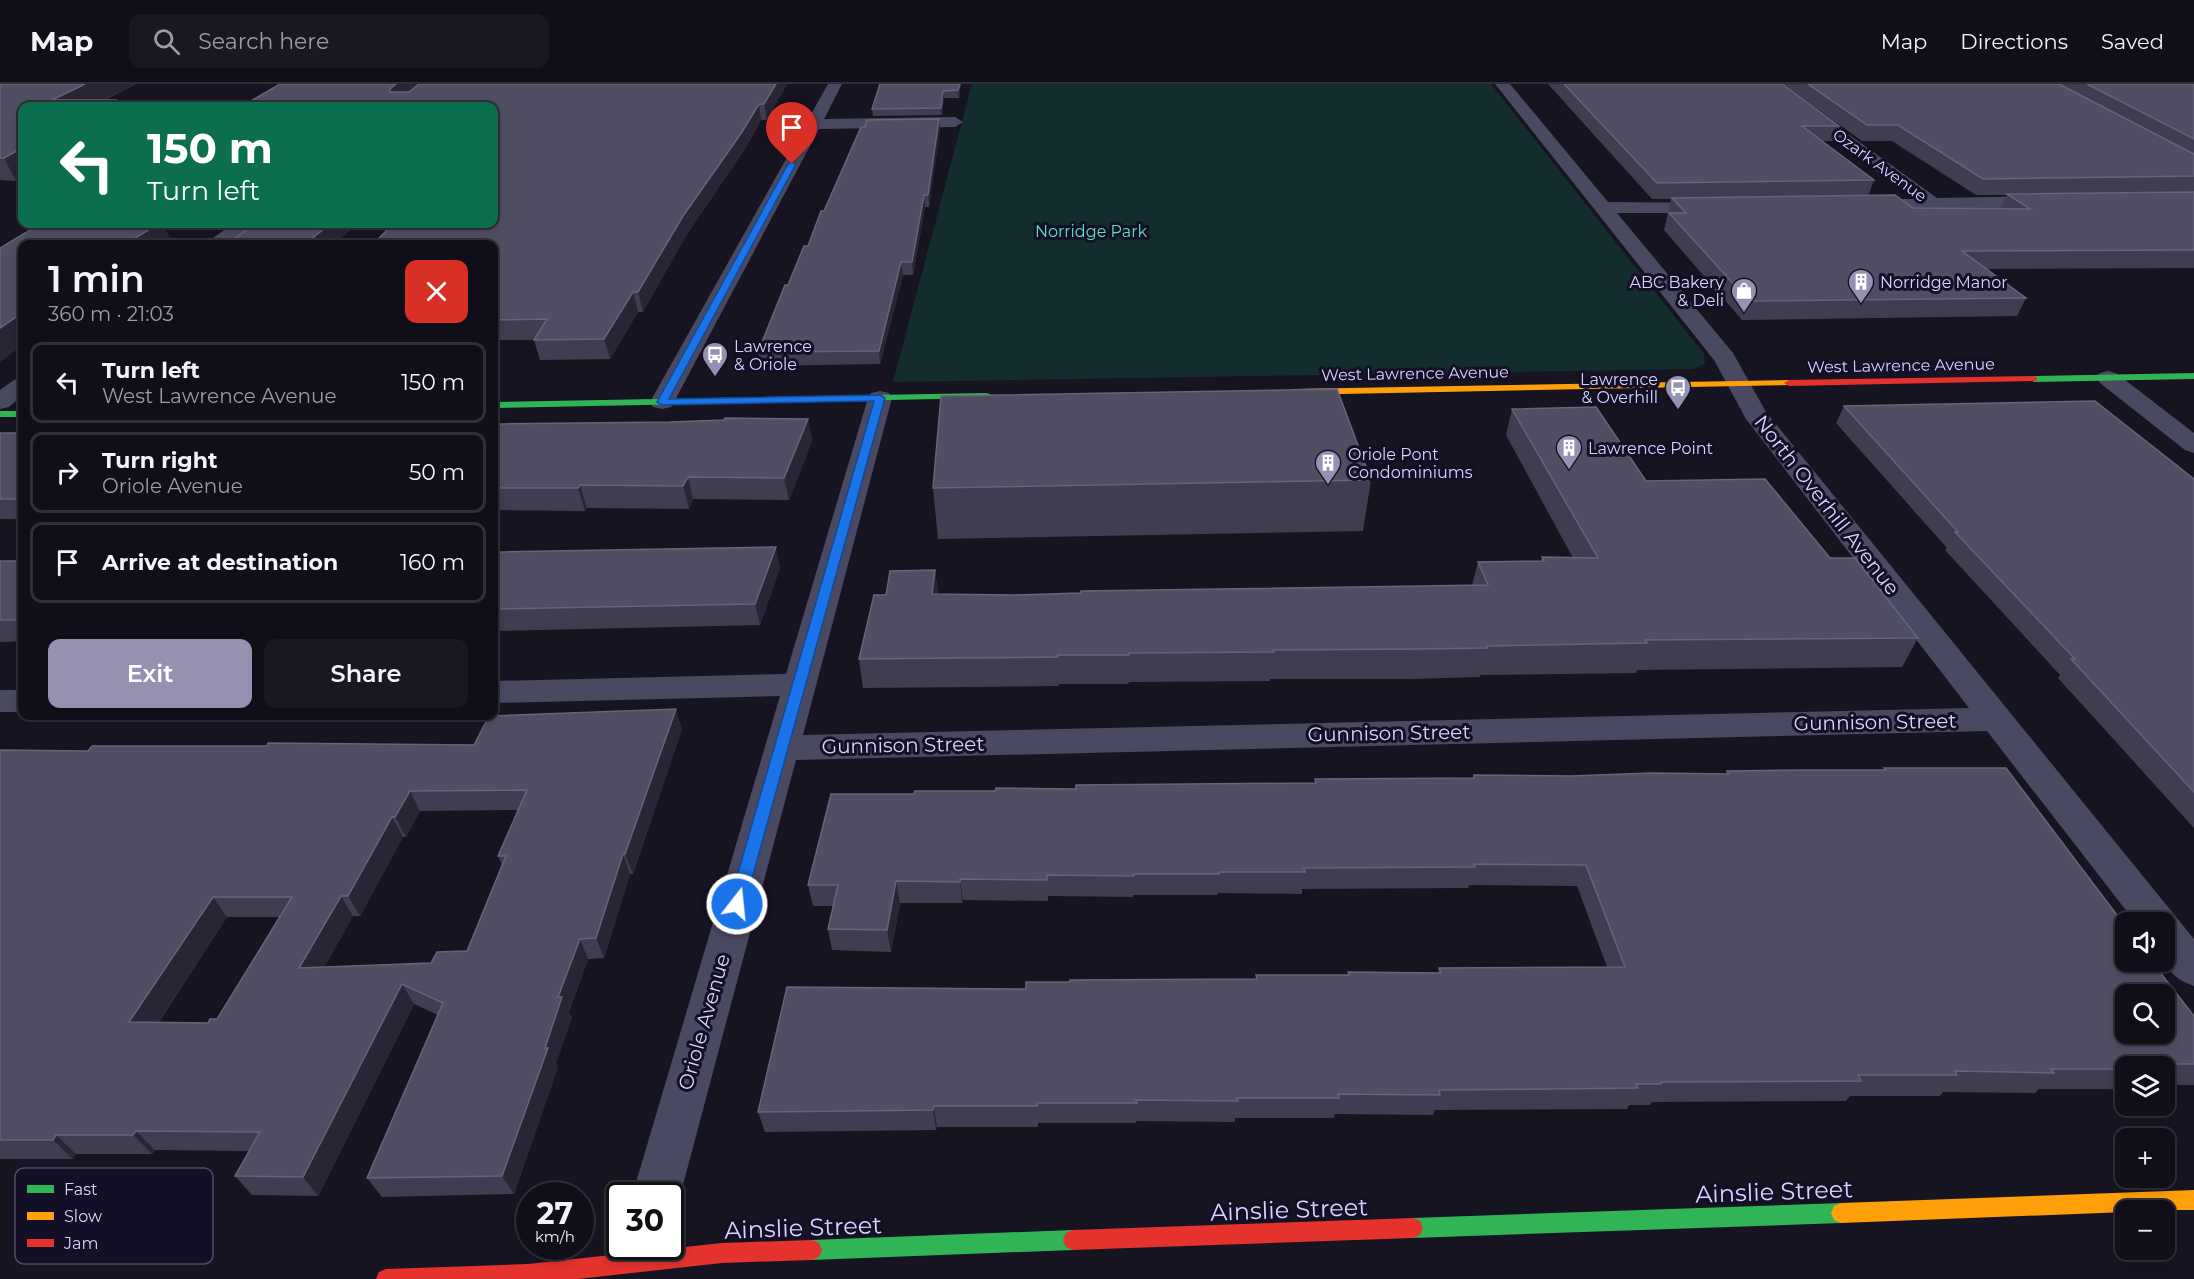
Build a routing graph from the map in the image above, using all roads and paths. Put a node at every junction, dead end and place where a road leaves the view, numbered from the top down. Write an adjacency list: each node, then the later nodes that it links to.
1 (835, 84): 5 (street)
2 (1502, 84): 10 (street, North Overhill Avenue)
3 (1770, 84): 7 (street, Ozark Avenue)
4 (955, 122): 5 (street)
5 (814, 124): 21 (street)
6 (2064, 202): 7 (street)
7 (1933, 204): 8 (street)
8 (1840, 205)
9 (1736, 206): 10 (street)
10 (1603, 208): 15 (street, North Overhill Avenue)
11 (239, 228): 12 (street)
12 (223, 240)
13 (2194, 376): 14 (main road, West Lawrence Avenue)
14 (2108, 378): 15 (main road, West Lawrence Avenue); 25 (street)
15 (1740, 384): 17 (main road, West Lawrence Avenue); 30 (street, North Overhill Avenue)
16 (18, 388): 20 (street)
17 (1276, 392)
18 (1006, 396): 19 (main road)
19 (880, 398): 21 (main road); 26 (street, Oriole Avenue)
20 (0, 402)
21 (662, 402): 22 (main road)
22 (498, 405)
23 (0, 414): 24 (main road)
24 (18, 414)
25 (2194, 445)
26 (799, 686): 27 (street); 31 (street, Oriole Avenue)
27 (498, 692)
28 (0, 701): 29 (street)
29 (18, 701)
30 (1996, 719): 31 (street, Gunnison Street); 32 (street, North Overhill Avenue)
31 (781, 747): 35 (street, Oriole Avenue)
32 (2150, 912)
33 (2175, 945): 34 (street)
34 (2194, 969)
35 (660, 1182)
36 (2194, 1200): 37 (main road, Ainslie Street)
37 (637, 1263): 38 (main road, Ainslie Street)
38 (386, 1279)

